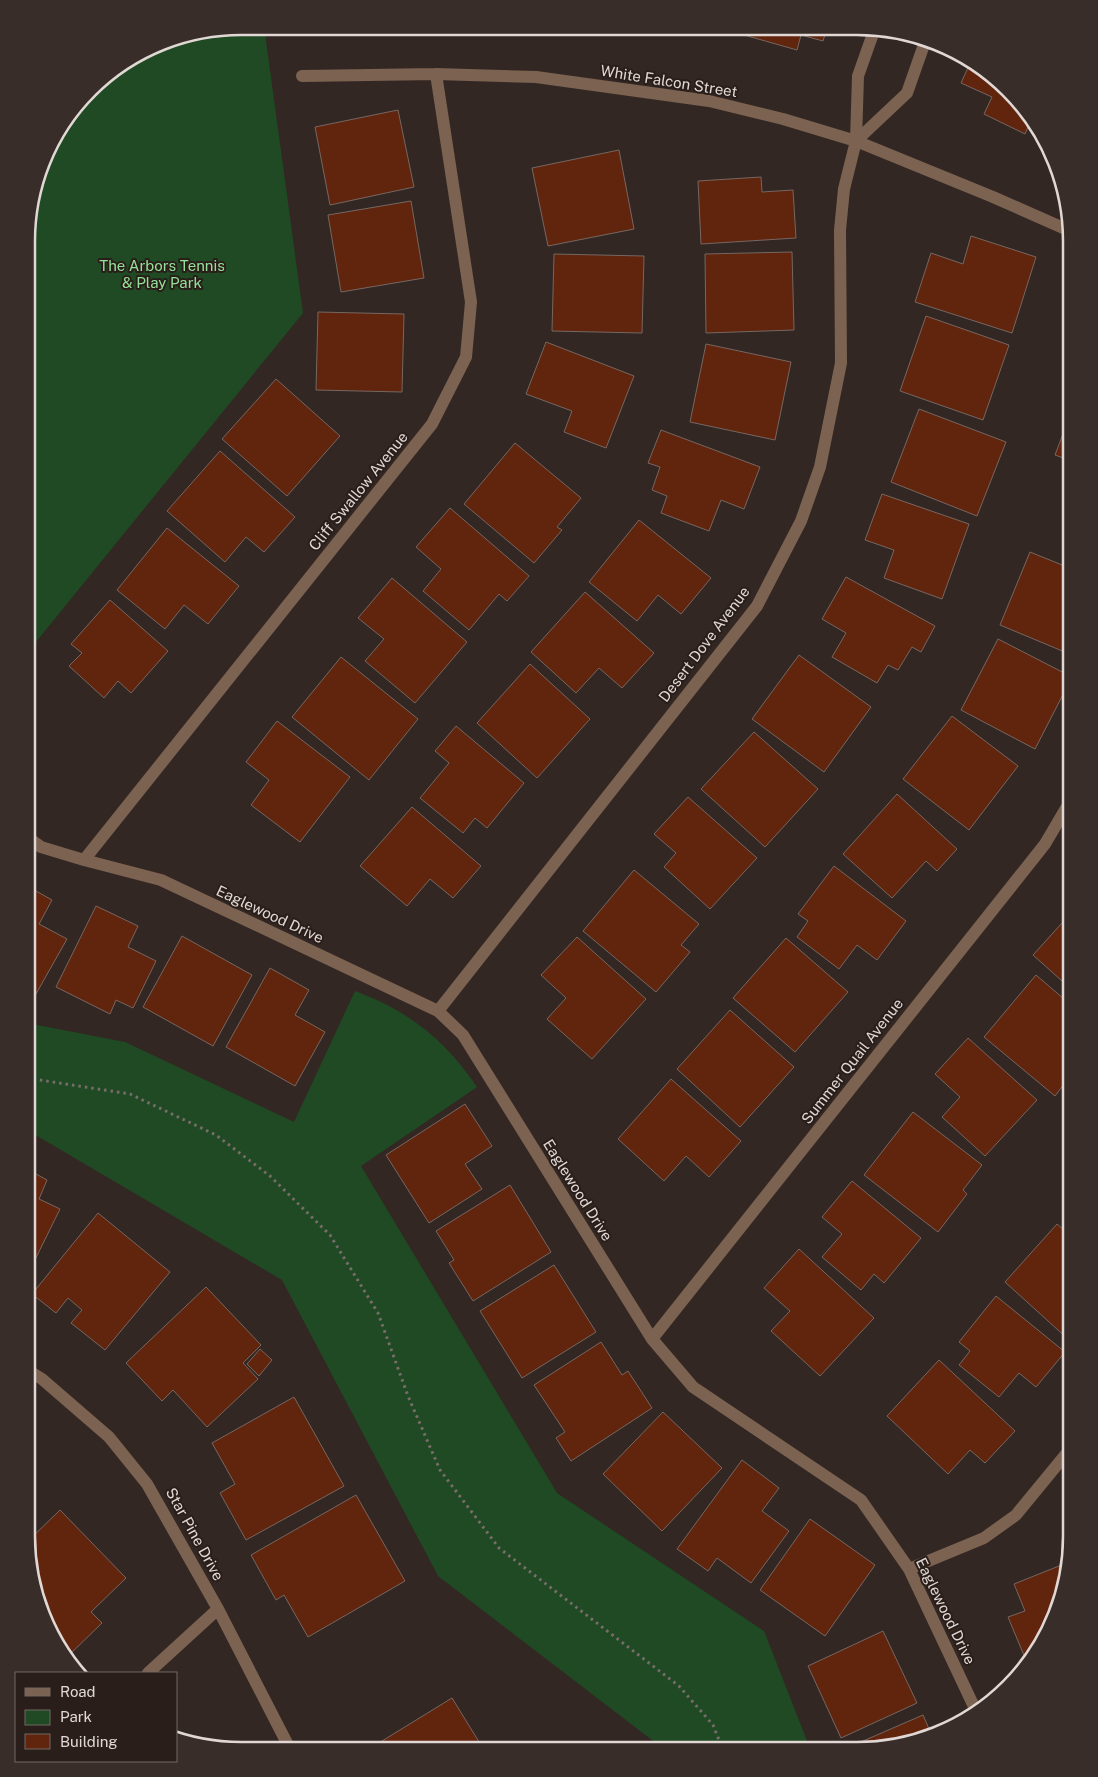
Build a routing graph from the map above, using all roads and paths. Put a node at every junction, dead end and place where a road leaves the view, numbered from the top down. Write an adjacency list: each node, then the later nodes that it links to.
1 (872, 35): 5 (street, Desert Dove Avenue)
2 (923, 46): 5 (street)
3 (436, 74): 4 (street, White Falcon Street); 5 (street, White Falcon Street); 9 (street, Cliff Swallow Avenue)
4 (302, 76)
5 (856, 141): 6 (street, White Falcon Street); 10 (street, Desert Dove Avenue)
6 (1063, 228)
7 (1063, 813): 12 (street, Summer Quail Avenue)
8 (35, 843): 9 (street, Eaglewood Drive)
9 (84, 860): 10 (street, Eaglewood Drive)
10 (438, 1011): 12 (street, Eaglewood Drive)
11 (35, 1079): 20 (path)
12 (652, 1339): 15 (street, Eaglewood Drive)
13 (35, 1375): 16 (street, Star Pine Drive)
14 (1063, 1458): 15 (street)
15 (909, 1569): 18 (street, Eaglewood Drive)
16 (218, 1609): 17 (street); 19 (street, Star Pine Drive)
17 (149, 1672)
18 (974, 1706)
19 (286, 1742)
20 (720, 1742)

